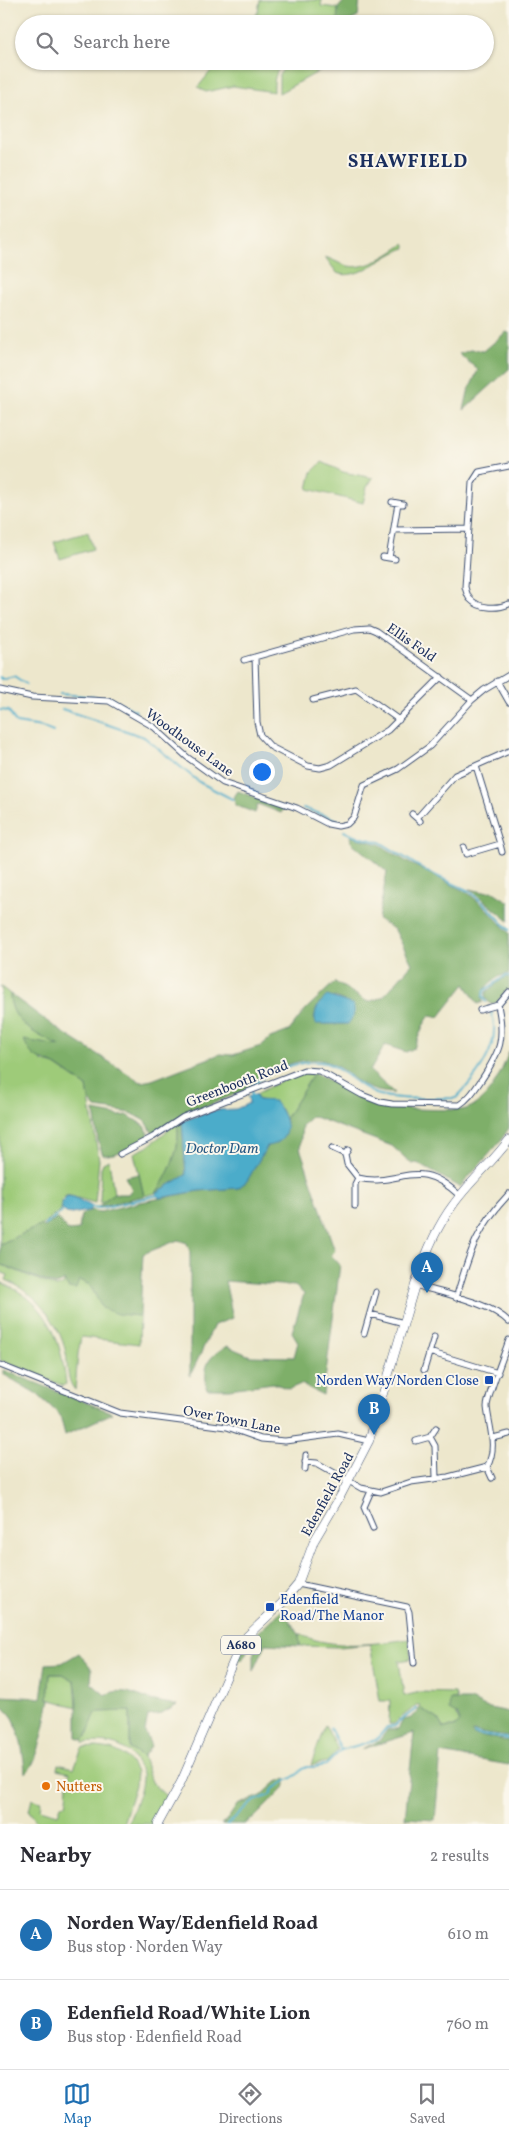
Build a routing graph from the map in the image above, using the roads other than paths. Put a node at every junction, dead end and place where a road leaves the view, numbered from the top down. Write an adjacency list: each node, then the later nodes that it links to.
1 (509, 466): 3 (street)
2 (398, 503): 4 (street)
3 (469, 529): 4 (street); 6 (street)
4 (394, 530): 5 (street)
5 (389, 558)
6 (509, 604)
7 (255, 657): 8 (street, Ellis Fold); 10 (street, Ellis Fold); 16 (street)
8 (244, 660)
9 (509, 675): 11 (street, Woodhouse Lane)
10 (441, 677): 13 (street, Ellis Fold); 16 (street)
11 (497, 681): 13 (street, Woodhouse Lane); 14 (street)
12 (0, 690): 13 (street, Woodhouse Lane)
13 (472, 700)
14 (509, 702)
15 (320, 705): 16 (street)
16 (399, 720)
17 (509, 751): 18 (street)
18 (476, 766): 19 (street); 20 (street)
19 (416, 818)
20 (500, 844): 21 (street); 22 (street)
21 (464, 847)
22 (502, 852)
23 (509, 992): 24 (street)
24 (498, 1005): 25 (street); 28 (street, Greenbooth Road)
25 (480, 1010)
26 (509, 1140): 31 (main road, Edenfield Road / A680)
27 (332, 1148): 29 (street)
28 (120, 1154)
29 (358, 1178): 31 (street); 32 (street)
30 (509, 1194): 35 (street)
31 (460, 1196): 33 (main road, Edenfield Road / A680)
32 (355, 1206)
33 (415, 1285): 35 (street); 38 (main road, Edenfield Road / A680)
34 (376, 1292): 36 (street)
35 (456, 1298): 37 (street)
36 (370, 1314): 38 (street); 39 (street)
37 (509, 1322)
38 (404, 1323): 50 (main road, Edenfield Road / A680)
39 (364, 1334)
40 (434, 1337): 42 (street)
41 (509, 1340): 45 (street)
42 (429, 1352): 44 (street); 45 (street)
43 (0, 1365): 50 (street, Over Town Lane)
44 (424, 1370)
45 (498, 1373): 49 (street)
46 (436, 1428): 48 (street)
47 (509, 1434): 49 (street)
48 (430, 1437): 51 (street); 56 (street)
49 (493, 1438): 54 (street)
50 (369, 1440): 58 (main road, Edenfield Road / A680)
51 (416, 1441)
52 (306, 1455): 53 (street)
53 (305, 1462): 55 (street); 58 (street)
54 (487, 1467): 56 (street); 57 (street)
55 (305, 1470)
56 (436, 1478): 59 (street)
57 (492, 1478)
58 (348, 1482): 59 (street); 61 (main road, Edenfield Road / A680)
59 (371, 1491): 60 (street)
60 (373, 1528)
61 (298, 1584): 62 (street); 63 (main road, Edenfield Road / A680)
62 (414, 1663)
63 (158, 1824)

